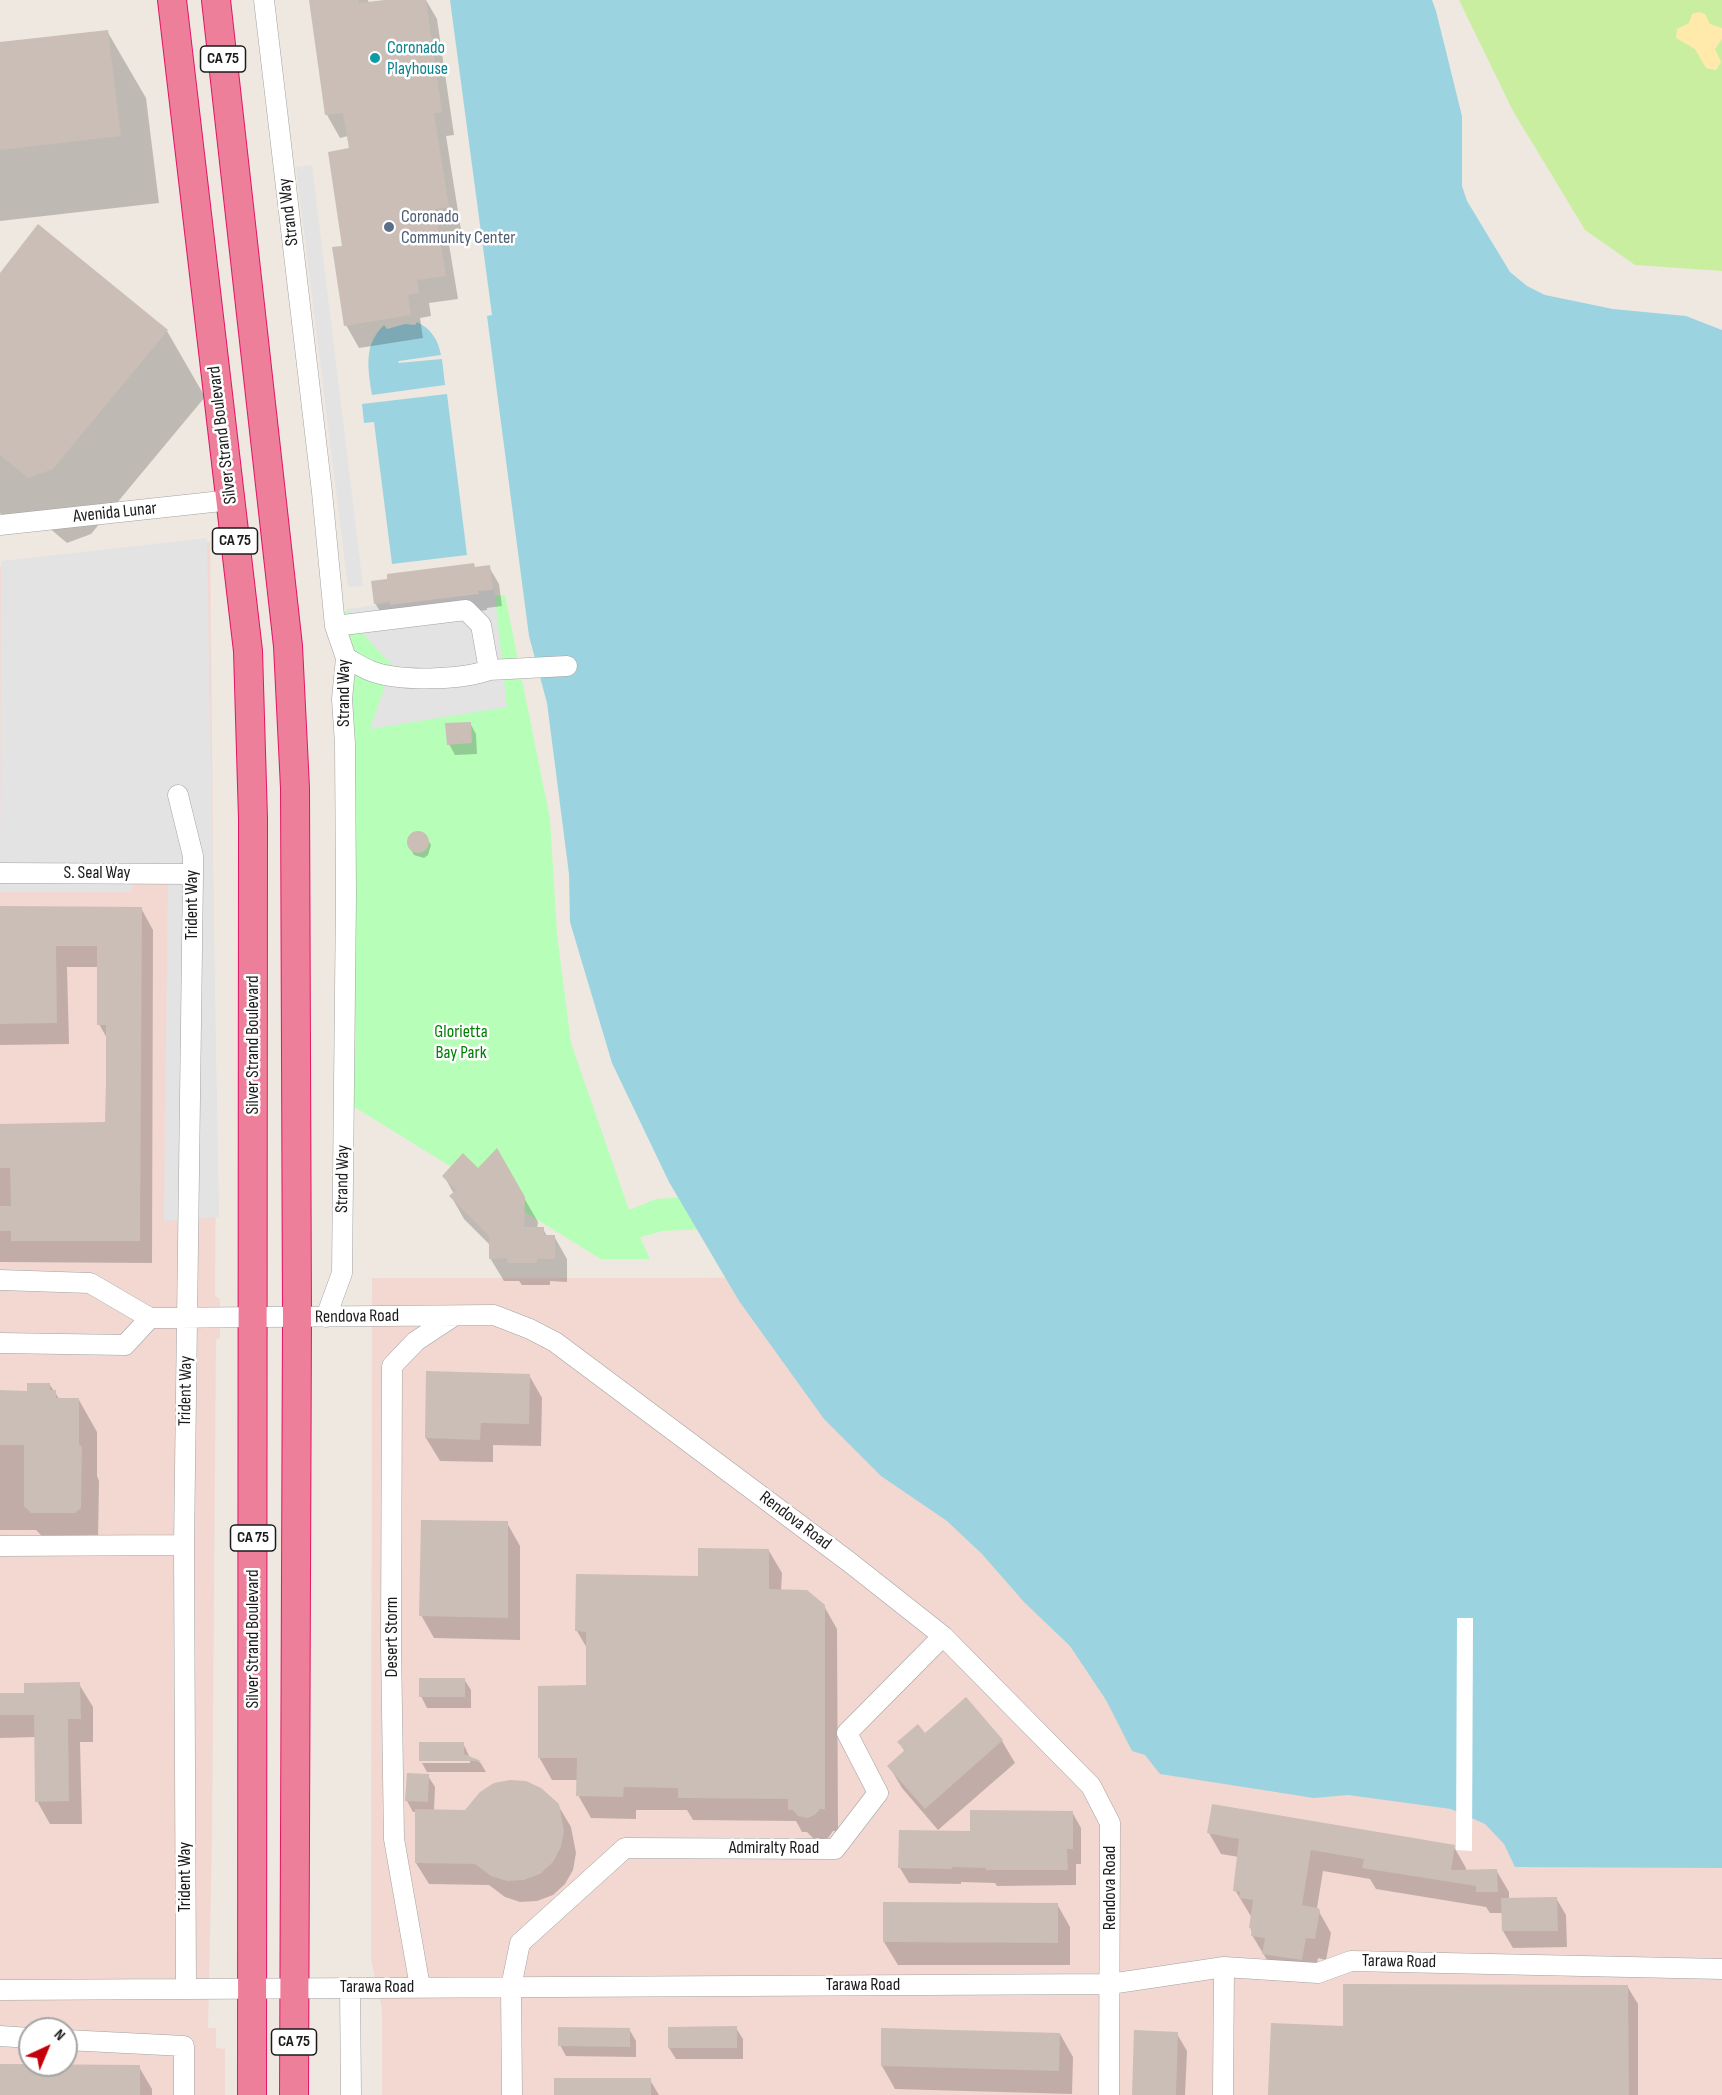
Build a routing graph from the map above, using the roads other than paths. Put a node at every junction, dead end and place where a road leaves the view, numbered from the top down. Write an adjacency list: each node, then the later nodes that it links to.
1 (172, 0): 4 (highway, Silver Strand Boulevard / CA 75)
2 (216, 0): 15 (highway, CA 75)
3 (264, 0): 6 (street, Strand Way)
4 (231, 500): 5 (street, Avenida Lunar); 18 (highway, Silver Strand Boulevard / CA 75)
5 (0, 525)
6 (335, 626): 7 (street, Strand Way); 9 (street)
7 (346, 658): 9 (street); 16 (street, Strand Way)
8 (567, 666): 9 (street)
9 (489, 670)
10 (178, 795): 12 (street, Trident Way)
11 (0, 873): 12 (street, S. Seal Way)
12 (193, 874): 19 (street, Trident Way)
13 (0, 1280): 17 (street, Rendova Road)
14 (454, 1316): 16 (street, Rendova Road); 23 (street, Rendova Road); 27 (street, Desert Storm)
15 (297, 1317): 16 (street, Rendova Road); 18 (street, Rendova Road); 30 (highway, CA 75)
16 (326, 1317)
17 (150, 1318): 19 (street, Rendova Road); 20 (street)
18 (254, 1318): 19 (street, Rendova Road); 29 (highway, Silver Strand Boulevard / CA 75)
19 (188, 1319): 21 (street, Trident Way)
20 (0, 1343)
21 (184, 1545): 22 (street); 32 (street, Trident Way)
22 (0, 1546)
23 (943, 1636): 26 (street, Rendova Road); 28 (street, Admiralty Road)
24 (1224, 1967): 25 (street, Tarawa Road); 26 (street, Tarawa Road); 43 (street)
25 (1722, 1969)
26 (1110, 1984): 28 (street, Tarawa Road); 42 (street, Rendova Road)
27 (420, 1987): 28 (street, Tarawa Road); 31 (street, Tarawa Road)
28 (511, 1987): 41 (street)
29 (252, 1988): 30 (street, Tarawa Road); 32 (street, Tarawa Road); 38 (highway, Silver Strand Boulevard / CA 75)
30 (294, 1988): 31 (street, Tarawa Road); 39 (highway, CA 75)
31 (350, 1988): 40 (street)
32 (186, 1989): 33 (street, Tarawa Road)
33 (0, 1990)
34 (0, 2037): 35 (street)
35 (18, 2038)
36 (78, 2041): 37 (street)
37 (184, 2095)
38 (252, 2095)
39 (294, 2095)
40 (351, 2095)
41 (512, 2095)
42 (1109, 2095)
43 (1223, 2095)

